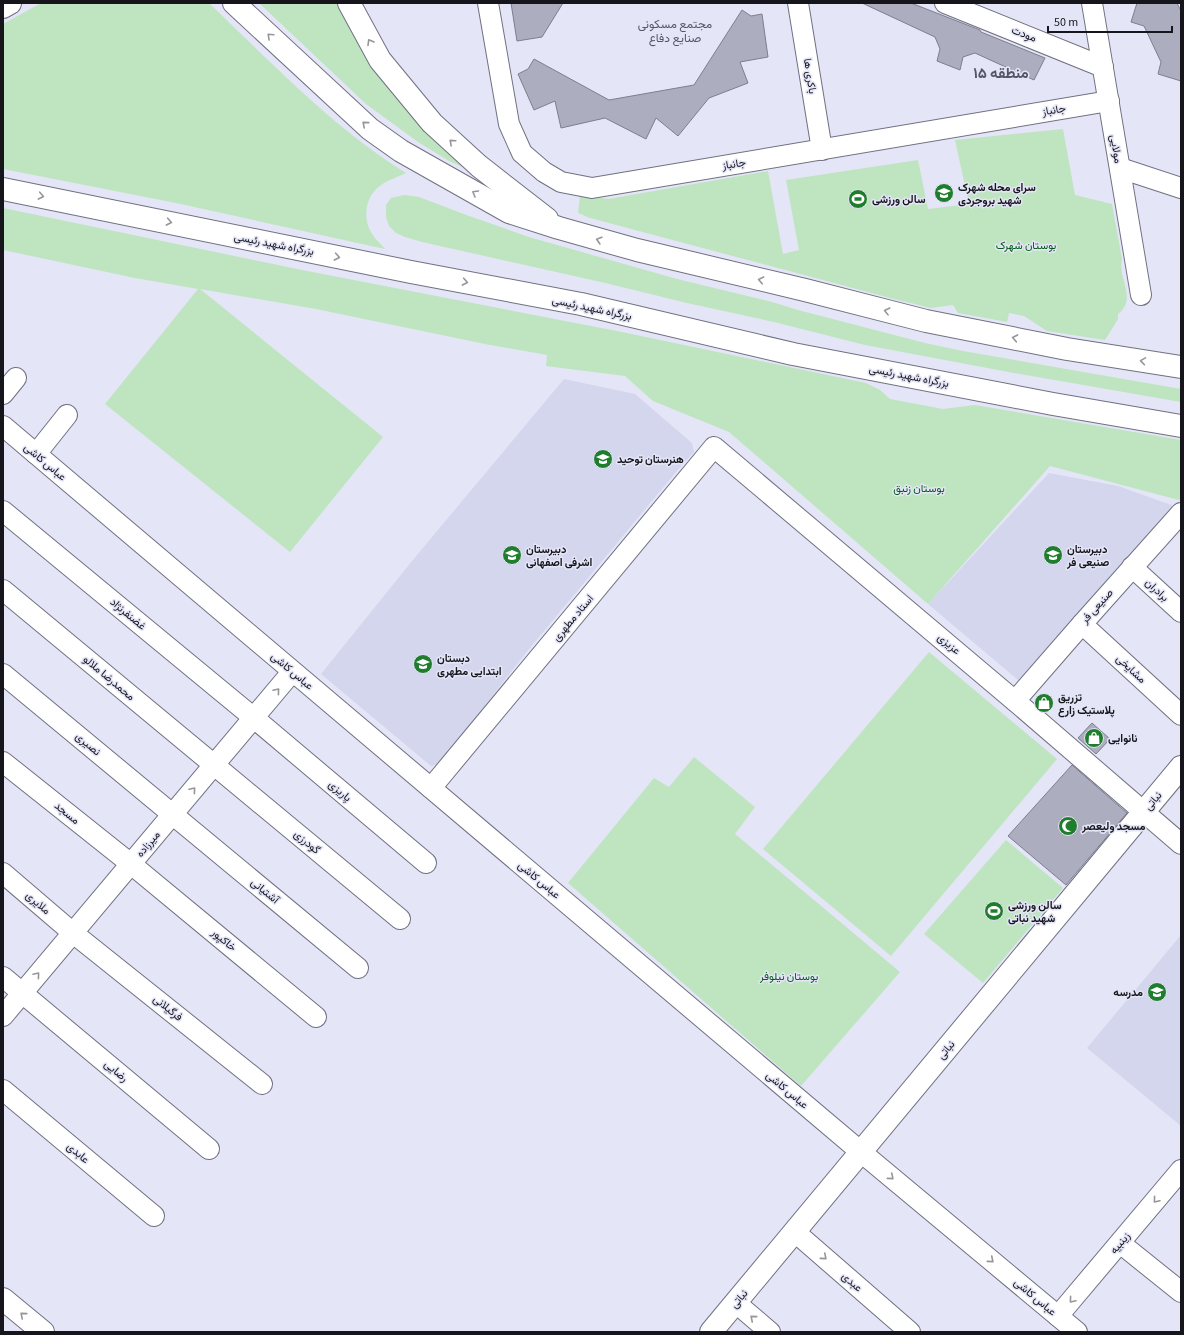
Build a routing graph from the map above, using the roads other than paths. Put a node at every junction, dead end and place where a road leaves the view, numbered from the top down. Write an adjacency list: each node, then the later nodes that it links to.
1 (10, 3): 8 (main road)
2 (234, 3): 15 (main road, one-way to 2)
3 (349, 3): 15 (main road, one-way to 3)
4 (488, 3): 11 (street, جانباز)
5 (798, 3): 11 (street, باکری ها)
6 (944, 3): 9 (street, مودت)
7 (1092, 3): 9 (street, مولايی)
8 (3, 7)
9 (1103, 67): 10 (street, مولايی)
10 (1108, 101): 11 (street, جانباز); 12 (street, مولايی)
11 (822, 150)
12 (1120, 168): 13 (street); 16 (street, مولايی)
13 (1181, 188)
14 (3, 189): 22 (main road, بزرگراه شهید رئیسی, one-way to 22)
15 (559, 228): 17 (main road, one-way to 15)
16 (1141, 295)
17 (1181, 368)
18 (16, 378): 19 (street)
19 (3, 394)
20 (67, 416): 24 (street)
21 (3, 426): 24 (street, عباس کاشی)
22 (1181, 426)
23 (714, 447): 33 (street, عزیزی); 39 (street, استاد مطهری)
24 (36, 454): 31 (street, عباس کاشی)
25 (3, 511): 35 (street, غضنفرنژاد)
26 (1181, 513): 27 (street, صنیعی فر)
27 (1132, 567): 29 (street, برادران); 30 (street, صنیعی فر)
28 (3, 590): 37 (street, محمدرضا ملالو)
29 (1181, 612)
30 (1082, 624): 33 (street, صنیعی فر); 34 (street, مشایخی)
31 (292, 672): 35 (street, میرزاده, one-way to 31); 39 (street, عباس کاشی)
32 (3, 674): 41 (street, نصیری)
33 (1016, 700): 40 (street, عزیزی)
34 (1181, 715)
35 (254, 718): 37 (street, میرزاده); 43 (street, پاریزی)
36 (3, 762): 44 (street, مسجد)
37 (214, 765): 41 (street, میرزاده, one-way to 37); 46 (street, گودرزی)
38 (1181, 767): 40 (main road, نباتی)
39 (431, 788): 56 (street, عباس کاشی)
40 (1144, 812): 42 (street, عزیزی); 56 (main road, نباتی)
41 (172, 815): 44 (street, میرزاده); 48 (street, آشتیانی)
42 (1181, 844)
43 (426, 863)
44 (131, 864): 47 (street, میرزاده); 52 (street, خاکپور)
45 (3, 873): 47 (street, ملایری)
46 (400, 919)
47 (73, 933): 50 (street, میرزاده, one-way to 47); 53 (street, فرگیلانی)
48 (358, 968)
49 (3, 977): 50 (street, رضایی)
50 (22, 993): 51 (street, میرزاده); 55 (street, رضایی)
51 (3, 1016)
52 (316, 1017)
53 (262, 1084)
54 (3, 1090): 58 (street, عابدی)
55 (209, 1149)
56 (861, 1152): 59 (main road, نباتی); 64 (street, عباس کاشی, one-way to 64)
57 (1180, 1174): 60 (street, زینبیه, one-way to 60)
58 (154, 1216)
59 (795, 1232): 63 (main road, نباتی); 68 (street, عبدی, one-way to 68)
60 (1120, 1243): 61 (street); 64 (street, زینبیه, one-way to 64)
61 (1181, 1292)
62 (3, 1299): 65 (main road, one-way to 62)
63 (736, 1303): 66 (main road, نباتی); 67 (street, one-way to 63)
64 (1058, 1316): 69 (street, عباس کاشی)
65 (43, 1332)
66 (711, 1332)
67 (770, 1332)
68 (910, 1332)
69 (1077, 1332)

